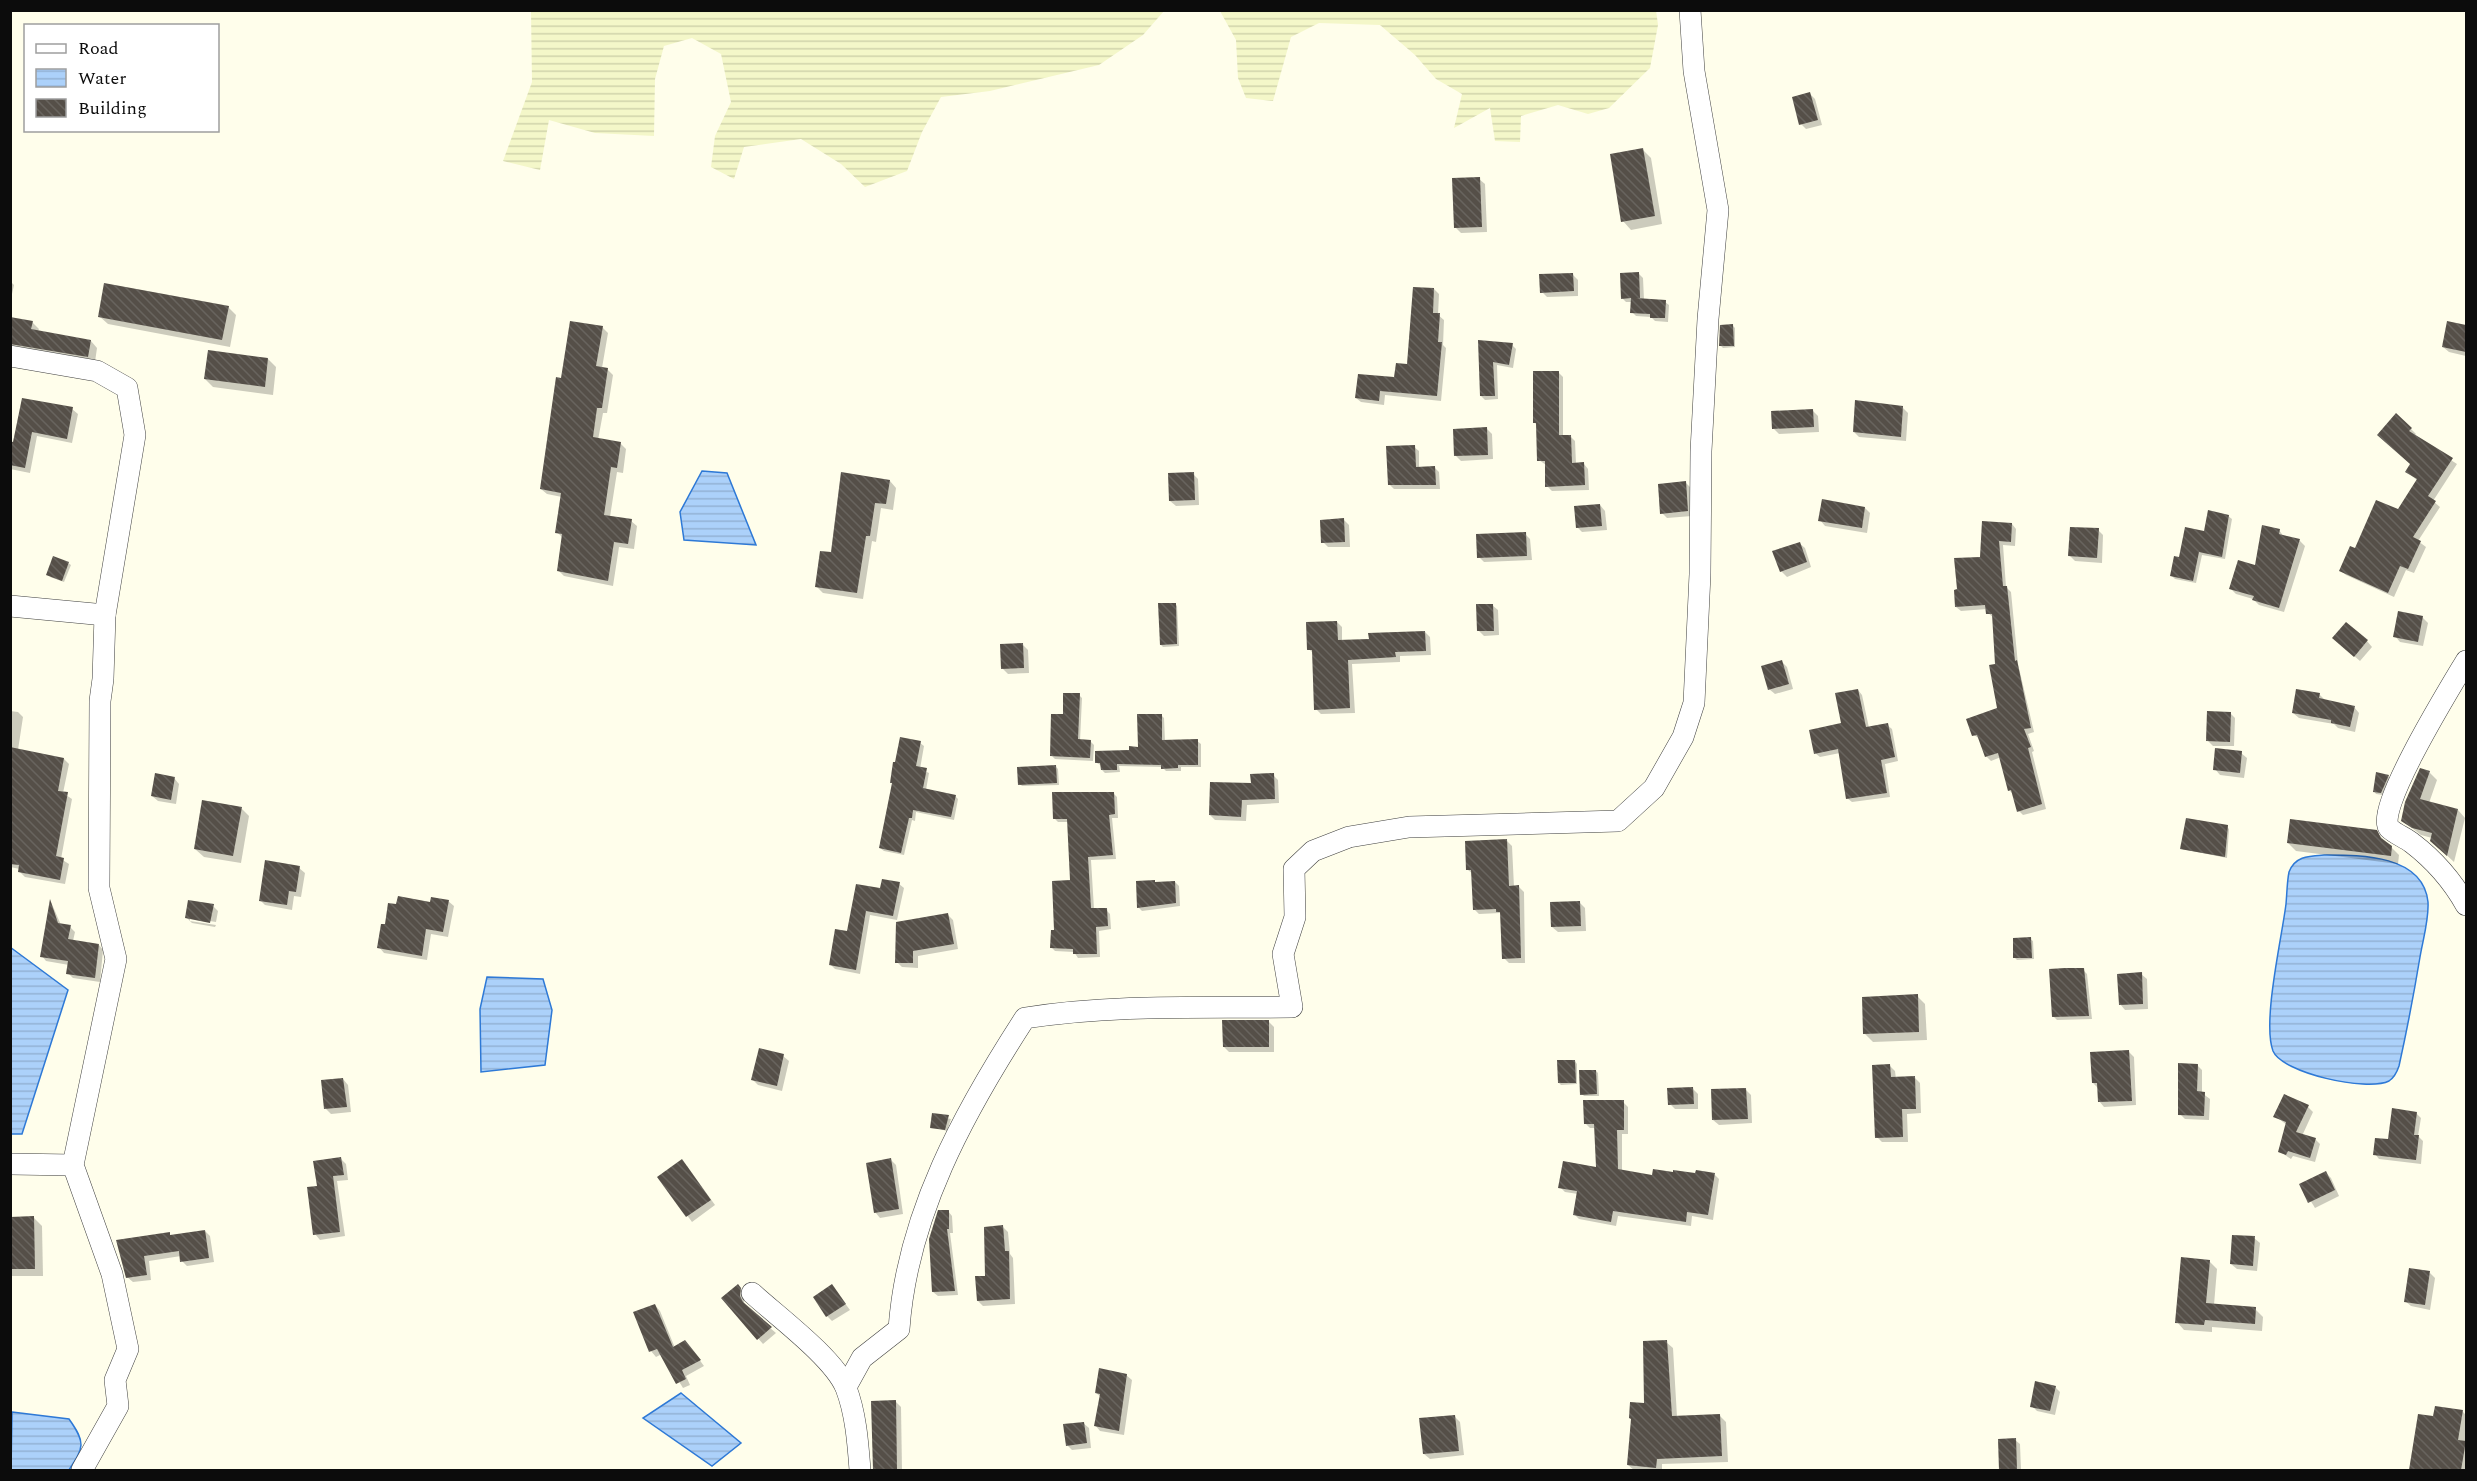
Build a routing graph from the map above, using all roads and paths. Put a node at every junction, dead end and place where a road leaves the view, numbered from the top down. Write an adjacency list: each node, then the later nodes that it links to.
1 (1690, 10): 10 (street)
2 (10, 356): 4 (street)
3 (10, 606): 4 (street)
4 (105, 615): 8 (street)
5 (2466, 661): 6 (street)
6 (2466, 904)
7 (10, 1164): 8 (street)
8 (73, 1165): 11 (street)
9 (752, 1293): 10 (street)
10 (846, 1387): 12 (street)
11 (82, 1470)
12 (860, 1470)

